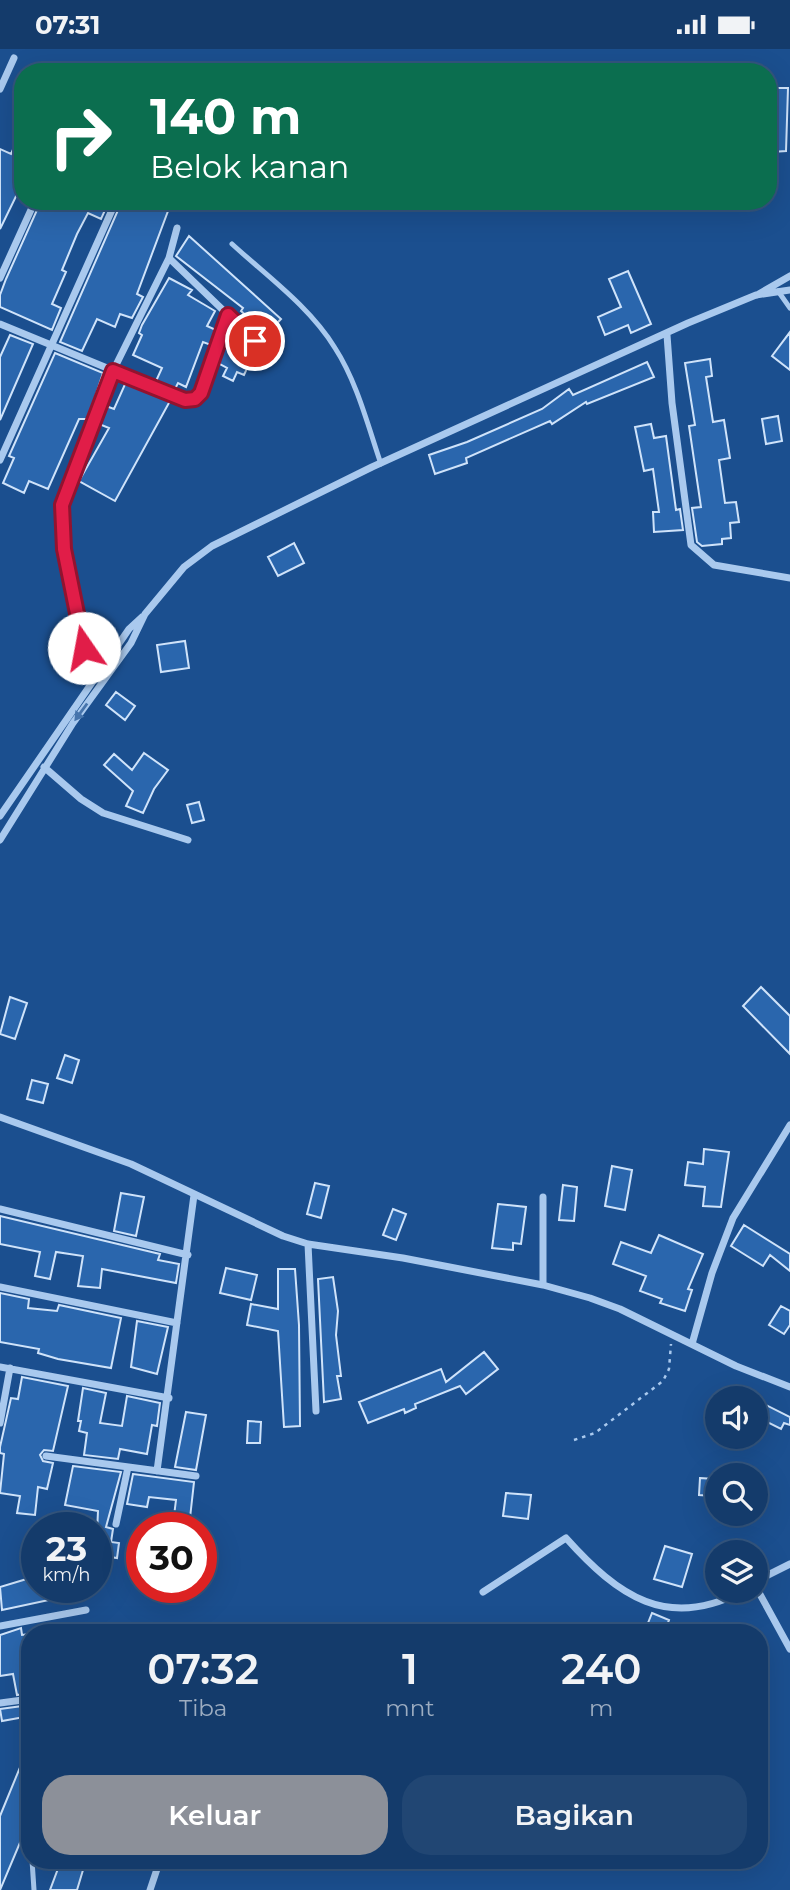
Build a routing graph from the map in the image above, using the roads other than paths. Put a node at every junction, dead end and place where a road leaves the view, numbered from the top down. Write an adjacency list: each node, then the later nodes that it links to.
1 (14, 58): 2 (street)
2 (0, 89)
3 (31, 210): 9 (street)
4 (112, 210): 18 (street)
5 (177, 228): 7 (street)
6 (232, 244): 21 (lane)
7 (169, 258): 14 (street); 19 (street)
8 (790, 276): 12 (street)
9 (0, 278)
10 (779, 291): 11 (street); 12 (street); 13 (lane)
11 (790, 291)
12 (757, 295): 16 (street)
13 (790, 308)
14 (228, 315): 17 (street); 19 (street)
15 (0, 324): 18 (street)
16 (667, 335): 21 (street); 22 (street)
17 (255, 341)
18 (50, 343): 19 (street); 20 (street)
19 (113, 371): 24 (street)
20 (0, 460)
21 (381, 464): 23 (street)
22 (790, 577)
23 (145, 614): 24 (street); 25 (street, one-way to 25)
24 (92, 680): 26 (street)
25 (44, 767): 27 (street); 28 (street)
26 (0, 816)
27 (0, 840)
28 (188, 840)
29 (0, 1117): 31 (street)
30 (790, 1125): 39 (street)
31 (194, 1195): 34 (street); 35 (street)
32 (543, 1197): 36 (street)
33 (0, 1209): 35 (street)
34 (308, 1244): 36 (street); 44 (street)
35 (188, 1255): 38 (street)
36 (543, 1285): 39 (street)
37 (0, 1287): 38 (street)
38 (177, 1323): 43 (street)
39 (692, 1344): 42 (street)
40 (0, 1367): 41 (street)
41 (10, 1369): 43 (street); 45 (street)
42 (790, 1387)
43 (169, 1398): 48 (street)
44 (317, 1411)
45 (0, 1423)
46 (46, 1456): 47 (street)
47 (128, 1467): 48 (street); 50 (street)
48 (157, 1471): 49 (street)
49 (196, 1476)
50 (116, 1524)
51 (790, 1564): 52 (street)
52 (768, 1575)
53 (483, 1592): 54 (street)
54 (716, 1603)
55 (765, 1603): 58 (street)
56 (86, 1610): 57 (street)
57 (0, 1626)
58 (790, 1649)
59 (21, 1700): 60 (street)
60 (0, 1703)
61 (33, 1869): 63 (lane)
62 (157, 1869): 64 (street)
63 (34, 1890)
64 (150, 1890)

